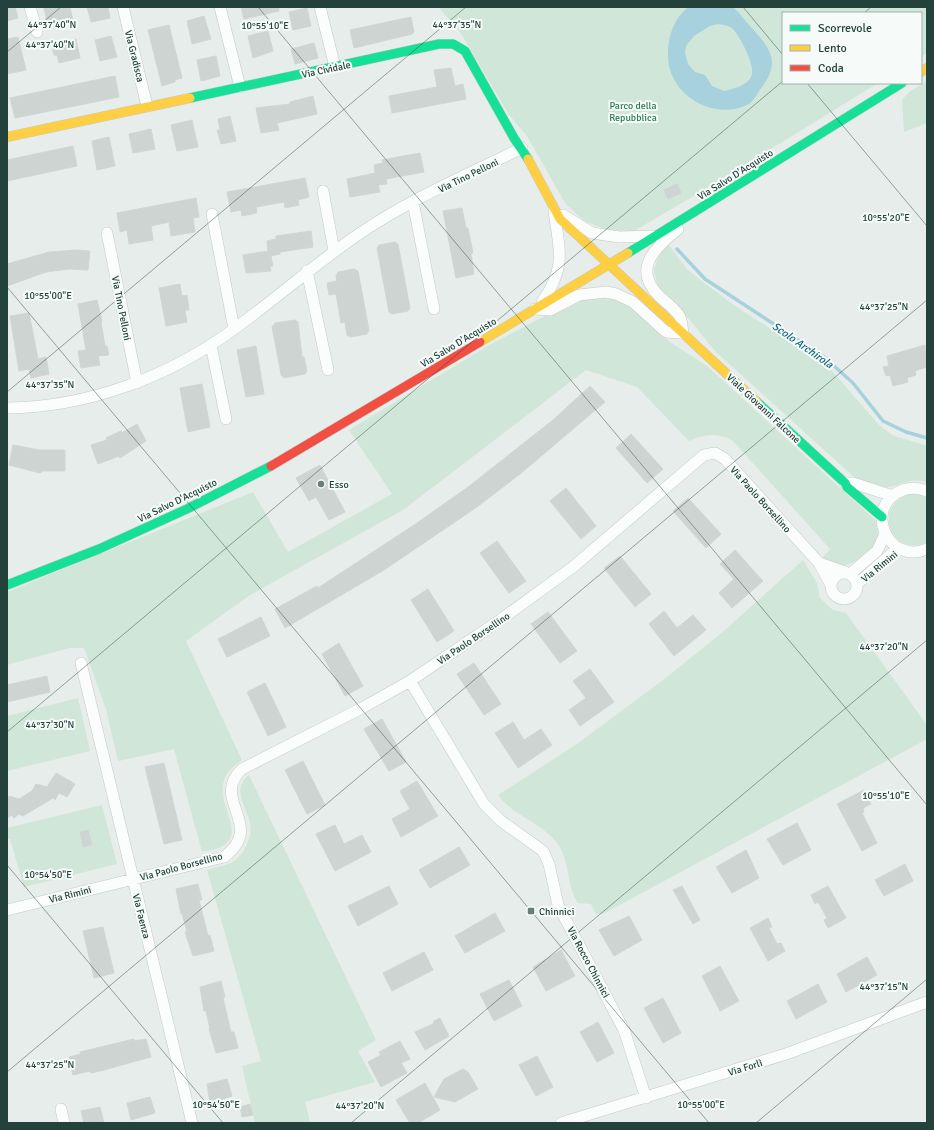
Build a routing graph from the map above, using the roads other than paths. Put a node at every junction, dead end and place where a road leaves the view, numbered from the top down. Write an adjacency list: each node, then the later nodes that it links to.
1 (30, 7): 5 (street)
2 (123, 7): 9 (street, Via Gradisca)
3 (220, 7): 8 (street)
4 (320, 7): 6 (street)
5 (37, 32)
6 (335, 67): 8 (street, Via Cividale); 11 (street, Via Cividale)
7 (900, 84): 14 (street, Via Salvo D'Acquisto)
8 (240, 87): 9 (street, Via Cividale)
9 (148, 106): 10 (street, Via Cividale)
10 (7, 137)
11 (522, 148): 13 (street, Via Tino Pelloni); 15 (street, Via Cividale)
12 (323, 191): 19 (street)
13 (413, 202): 19 (street, Via Tino Pelloni); 23 (street)
14 (711, 202): 18 (street, Via Salvo D'Acquisto); 25 (street)
15 (554, 210): 18 (street); 20 (street, Via Cividale); 22 (street, Via Cividale)
16 (212, 214): 24 (street)
17 (107, 233): 28 (street, Via Tino Pelloni)
18 (657, 236): 20 (street, Via Salvo D'Acquisto)
19 (334, 251): 21 (street, Via Tino Pelloni)
20 (608, 265): 22 (street, Via Salvo D'Acquisto); 25 (street, Viale Giovanni Falcone)
21 (308, 271): 24 (street, Via Tino Pelloni); 27 (street)
22 (537, 307): 25 (street); 41 (street, Via Salvo D'Acquisto)
23 (434, 309)
24 (234, 329): 26 (street, Via Tino Pelloni)
25 (683, 333): 31 (street, Viale Giovanni Falcone)
26 (211, 345): 28 (street, Via Tino Pelloni); 30 (street)
27 (328, 370)
28 (137, 383): 29 (street, Via Tino Pelloni)
29 (7, 408)
30 (226, 419)
31 (846, 483): 33 (street); 34 (street, Viale Giovanni Falcone)
32 (927, 491): 33 (street)
33 (893, 496): 34 (street)
34 (882, 517): 35 (street)
35 (885, 534): 36 (street); 39 (street, Via Rimini)
36 (901, 549): 37 (street); 40 (street, Via Rimini)
37 (924, 553)
38 (819, 563): 39 (street, Via Rimini); 42 (street, Via Rimini); 44 (street, Via Paolo Borsellino)
39 (847, 573): 40 (street, Via Rimini); 42 (street, Via Rimini)
40 (857, 584): 42 (street, Via Rimini)
41 (7, 585)
42 (831, 585)
43 (81, 663): 45 (street, Via Faenza)
44 (410, 681): 45 (street, Via Paolo Borsellino); 48 (street, Via Rocco Chinnici)
45 (133, 879): 46 (street, Via Rimini); 51 (street, Via Faenza)
46 (7, 910)
47 (927, 1002): 48 (street, Via Forlì)
48 (646, 1098): 52 (street, Via Forlì)
49 (61, 1109): 50 (street)
50 (64, 1123)
51 (192, 1123)
52 (561, 1123)

